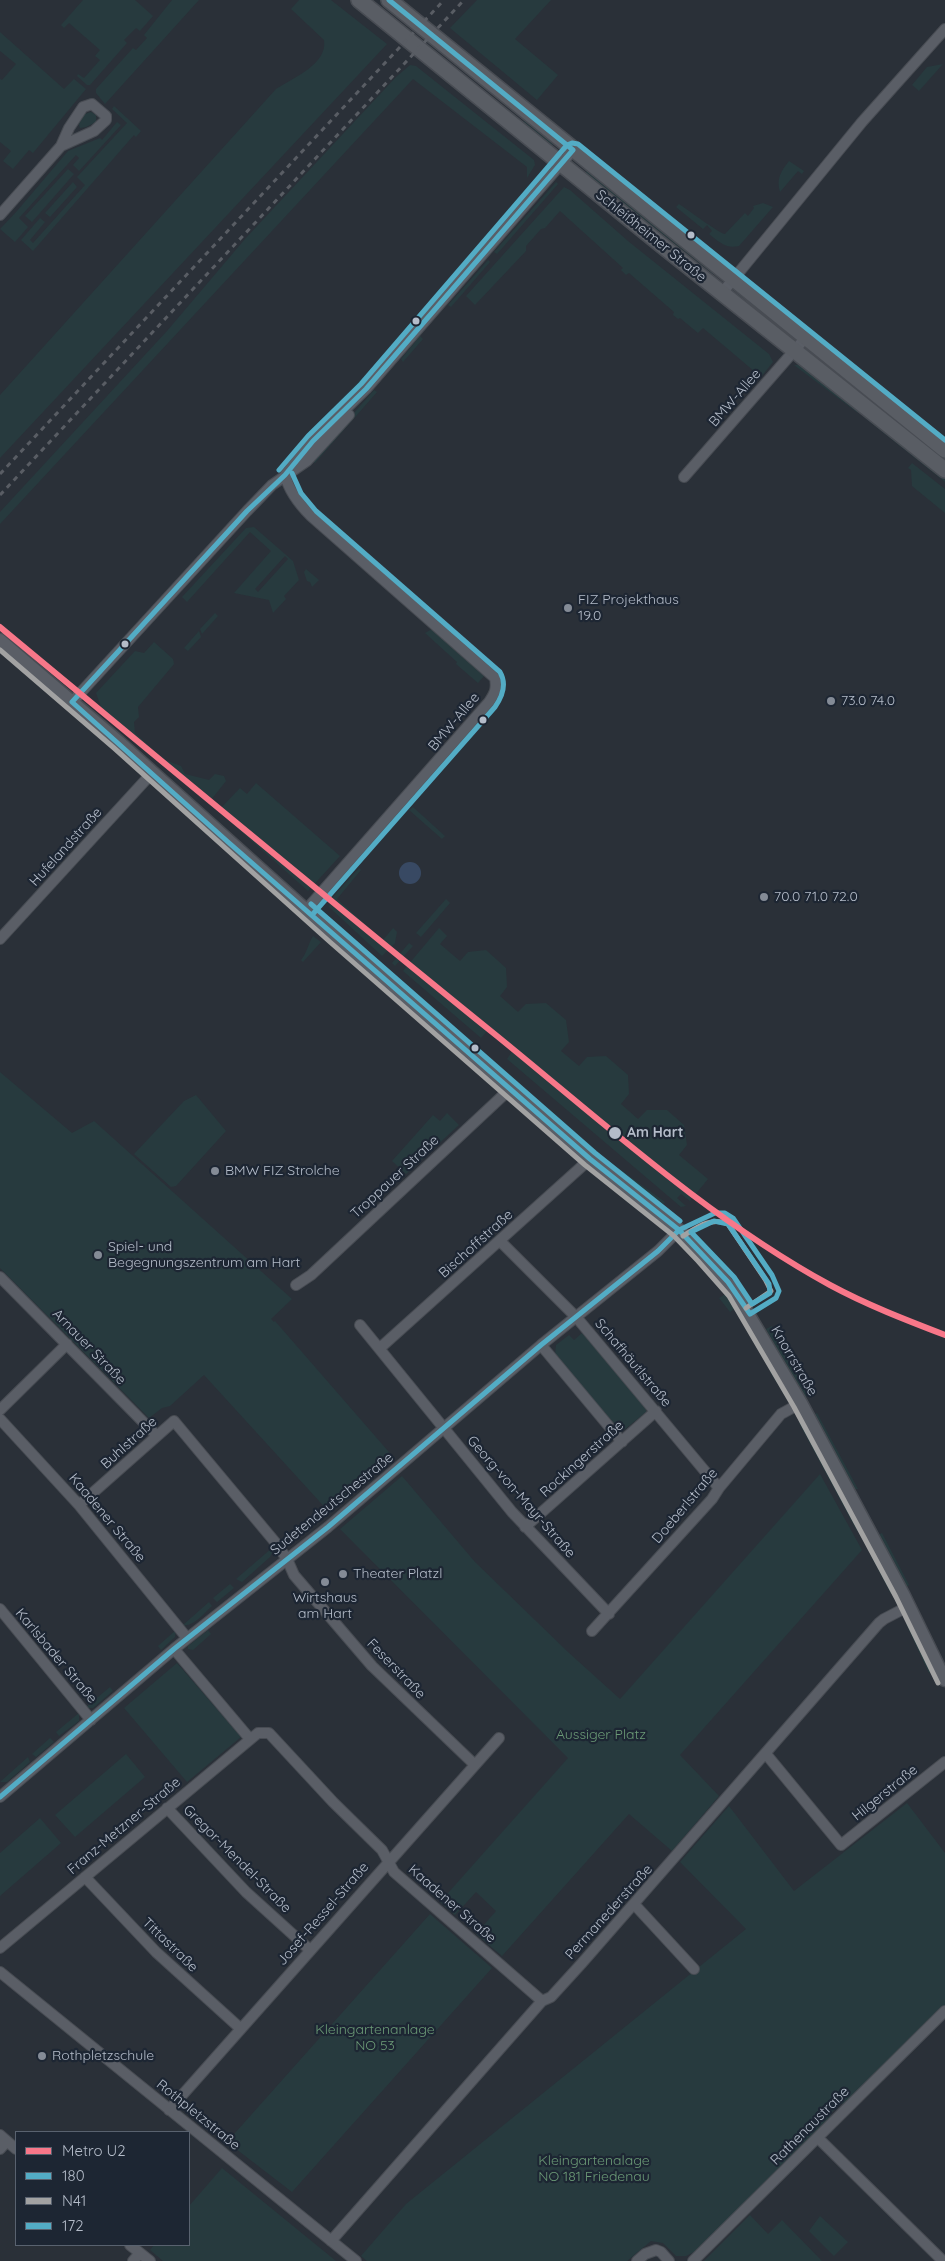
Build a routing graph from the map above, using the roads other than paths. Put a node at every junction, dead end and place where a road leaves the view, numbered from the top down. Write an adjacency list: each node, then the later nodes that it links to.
1 (359, 0): 6 (main road, Schleißheimer Straße)
2 (389, 0): 5 (main road, Schleißheimer Straße)
3 (945, 30): 8 (street)
4 (61, 146): 4 (street); 7 (street)
5 (573, 150): 6 (street); 8 (main road, Schleißheimer Straße)
6 (561, 163): 9 (main road, Schleißheimer Straße); 14 (street)
7 (0, 215)
8 (734, 278): 9 (street); 10 (main road, Schleißheimer Straße)
9 (722, 293): 11 (main road, Schleißheimer Straße)
10 (807, 336): 11 (street, BMW-Allee); 12 (main road, Schleißheimer Straße)
11 (795, 350): 13 (main road, Schleißheimer Straße); 15 (street, BMW-Allee)
12 (945, 450)
13 (945, 470)
14 (285, 475): 17 (street); 19 (street, BMW-Allee)
15 (684, 477)
16 (0, 640): 17 (street, Knorrstraße)
17 (72, 702): 18 (street, Knorrstraße)
18 (152, 773): 19 (street, Knorrstraße); 20 (street, Hufelandstraße)
19 (306, 910): 21 (street, Knorrstraße)
20 (0, 940)
21 (511, 1088): 22 (street, Knorrstraße); 26 (street, Troppauer Straße)
22 (590, 1158): 23 (street, Knorrstraße); 24 (street, Bischoffstraße)
23 (679, 1230): 27 (street, Sudetendeutschestraße); 32 (street, Knorrstraße)
24 (500, 1241): 27 (street, Schafhäutlstraße); 31 (street, Bischoffstraße)
25 (0, 1277): 29 (street, Arnauer Straße)
26 (296, 1285)
27 (577, 1318): 30 (street, Sudetendeutschestraße); 34 (street, Schafhäutlstraße)
28 (360, 1324): 31 (street, Georg-von-Mayr-Straße)
29 (67, 1344): 33 (street); 38 (street, Arnauer Straße)
30 (541, 1345): 37 (street, Sudetendeutschestraße); 39 (street)
31 (380, 1348): 37 (street, Georg-von-Mayr-Straße)
32 (801, 1403): 40 (street, Doeberlstraße); 44 (street, Knorrstraße)
33 (0, 1410)
34 (656, 1411): 39 (street, Rockingerstraße); 40 (street, Schafhäutlstraße)
35 (0, 1419): 41 (street, Kaadener Straße)
36 (174, 1421): 38 (street, Buhlstraße); 43 (street, Feserstraße)
37 (444, 1428): 42 (street, Georg-von-Mayr-Straße); 43 (street, Sudetendeutschestraße)
38 (157, 1436): 41 (street, Buhlstraße)
39 (622, 1442): 42 (street, Rockingerstraße)
40 (719, 1488): 46 (street, Doeberlstraße)
41 (79, 1505): 48 (street, Kaadener Straße)
42 (526, 1527): 46 (street, Georg-von-Mayr-Straße)
43 (287, 1559): 48 (street, Sudetendeutschestraße); 57 (street, Feserstraße)
44 (909, 1606): 50 (street, Knorrstraße); 55 (street, Permanederstraße)
45 (0, 1610): 51 (street, Karlsbader Straße)
46 (609, 1614): 47 (street, Doeberlstraße)
47 (592, 1631)
48 (187, 1638): 49 (street, Sudetendeutschestraße)
49 (174, 1649): 51 (street, Sudetendeutschestraße); 54 (street)
50 (945, 1680)
51 (91, 1720): 58 (street, Sudetendeutschestraße)
52 (269, 1733): 54 (street, Franz-Metzner-Straße); 60 (street, Kaadener Straße)
53 (499, 1738): 57 (street, Josef-Ressel-Straße)
54 (250, 1739): 59 (street, Franz-Metzner-Straße)
55 (766, 1754): 56 (street, Hilgerstraße); 62 (street, Permanederstraße)
56 (945, 1762)
57 (475, 1765): 60 (street, Josef-Ressel-Straße)
58 (1, 1794)
59 (167, 1808): 61 (street, Franz-Metzner-Straße); 64 (street, Gregor-Mendel-Straße)
60 (389, 1862): 64 (street, Josef-Ressel-Straße); 67 (street, Kaadener Straße)
61 (85, 1877): 63 (street, Franz-Metzner-Straße); 69 (street, Tittastraße)
62 (634, 1904): 65 (street); 67 (street, Permanederstraße)
63 (0, 1948)
64 (310, 1950): 69 (street, Josef-Ressel-Straße)
65 (694, 1969)
66 (0, 1972): 70 (street, Rothpletzstraße)
67 (542, 2001): 74 (street, Permanederstraße)
68 (945, 2011): 71 (street, Rathenaustraße)
69 (241, 2029): 70 (street, Josef-Ressel-Straße)
70 (169, 2110): 74 (street, Rothpletzstraße)
71 (818, 2138): 82 (street, Rathenaustraße); 83 (street)
72 (2, 2142): 73 (street)
73 (15, 2148)
74 (331, 2241): 79 (street, Rothpletzstraße)
75 (131, 2246): 76 (street)
76 (140, 2253): 77 (street); 78 (street)
77 (133, 2261)
78 (150, 2261)
79 (356, 2261)
80 (637, 2261): 81 (street)
81 (669, 2261)
82 (693, 2261)
83 (943, 2261)

